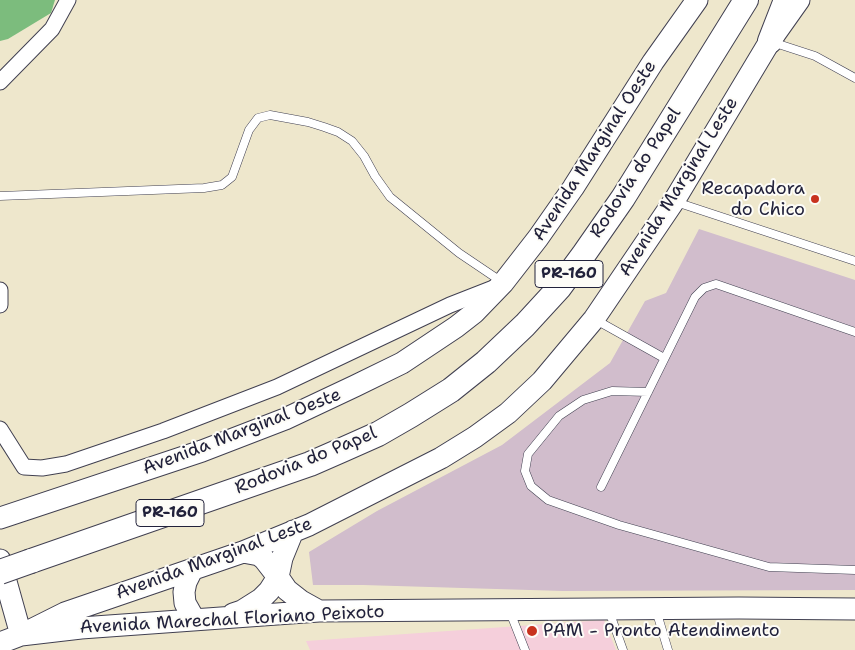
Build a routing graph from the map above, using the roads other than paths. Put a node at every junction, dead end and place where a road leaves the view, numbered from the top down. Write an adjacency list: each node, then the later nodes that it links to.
1 (68, 0): 8 (street)
2 (697, 0): 12 (main road, Avenida Marginal Oeste)
3 (746, 0): 27 (main road, Rodovia do Papel / PR-160, bridge)
4 (786, 0): 6 (main road)
5 (799, 0): 6 (main road, Avenida Marginal Leste)
6 (770, 41): 7 (lane); 10 (main road, Avenida Marginal Leste)
7 (855, 78)
8 (0, 82)
9 (0, 196): 12 (lane)
10 (674, 201): 11 (lane); 15 (main road, Avenida Marginal Leste)
11 (855, 261)
12 (501, 284): 19 (street); 21 (main road, Avenida Marginal Oeste)
13 (0, 290): 14 (street)
14 (0, 305)
15 (594, 319): 17 (lane); 22 (main road, Avenida Marginal Leste)
16 (855, 332): 17 (lane)
17 (664, 358): 18 (lane)
18 (648, 392): 20 (lane); 26 (lane)
19 (0, 429)
20 (601, 487)
21 (0, 518)
22 (294, 531): 23 (main road, Avenida Marginal Leste); 28 (main road)
23 (243, 552): 25 (main road, Avenida Marginal Leste); 28 (main road)
24 (0, 560): 36 (main road)
25 (192, 570): 35 (main road); 36 (main road, Avenida Marginal Leste)
26 (855, 570)
27 (0, 572)
28 (278, 577): 33 (main road); 34 (main road)
29 (656, 608): 30 (main road, Avenida Marechal Floriano Peixoto); 31 (main road, Avenida Marechal Floriano Peixoto); 40 (lane)
30 (608, 609): 32 (main road, Avenida Marechal Floriano Peixoto); 39 (lane)
31 (855, 609)
32 (509, 610): 33 (main road, Avenida Marechal Floriano Peixoto); 38 (lane)
33 (319, 612): 34 (main road, Avenida Marechal Floriano Peixoto)
34 (216, 619): 35 (main road, Avenida Marechal Floriano Peixoto)
35 (194, 620): 36 (main road, Avenida Marechal Floriano Peixoto)
36 (21, 635): 37 (main road, Avenida Marechal Floriano Peixoto)
37 (0, 643)
38 (525, 650)
39 (623, 650)
40 (668, 650)

